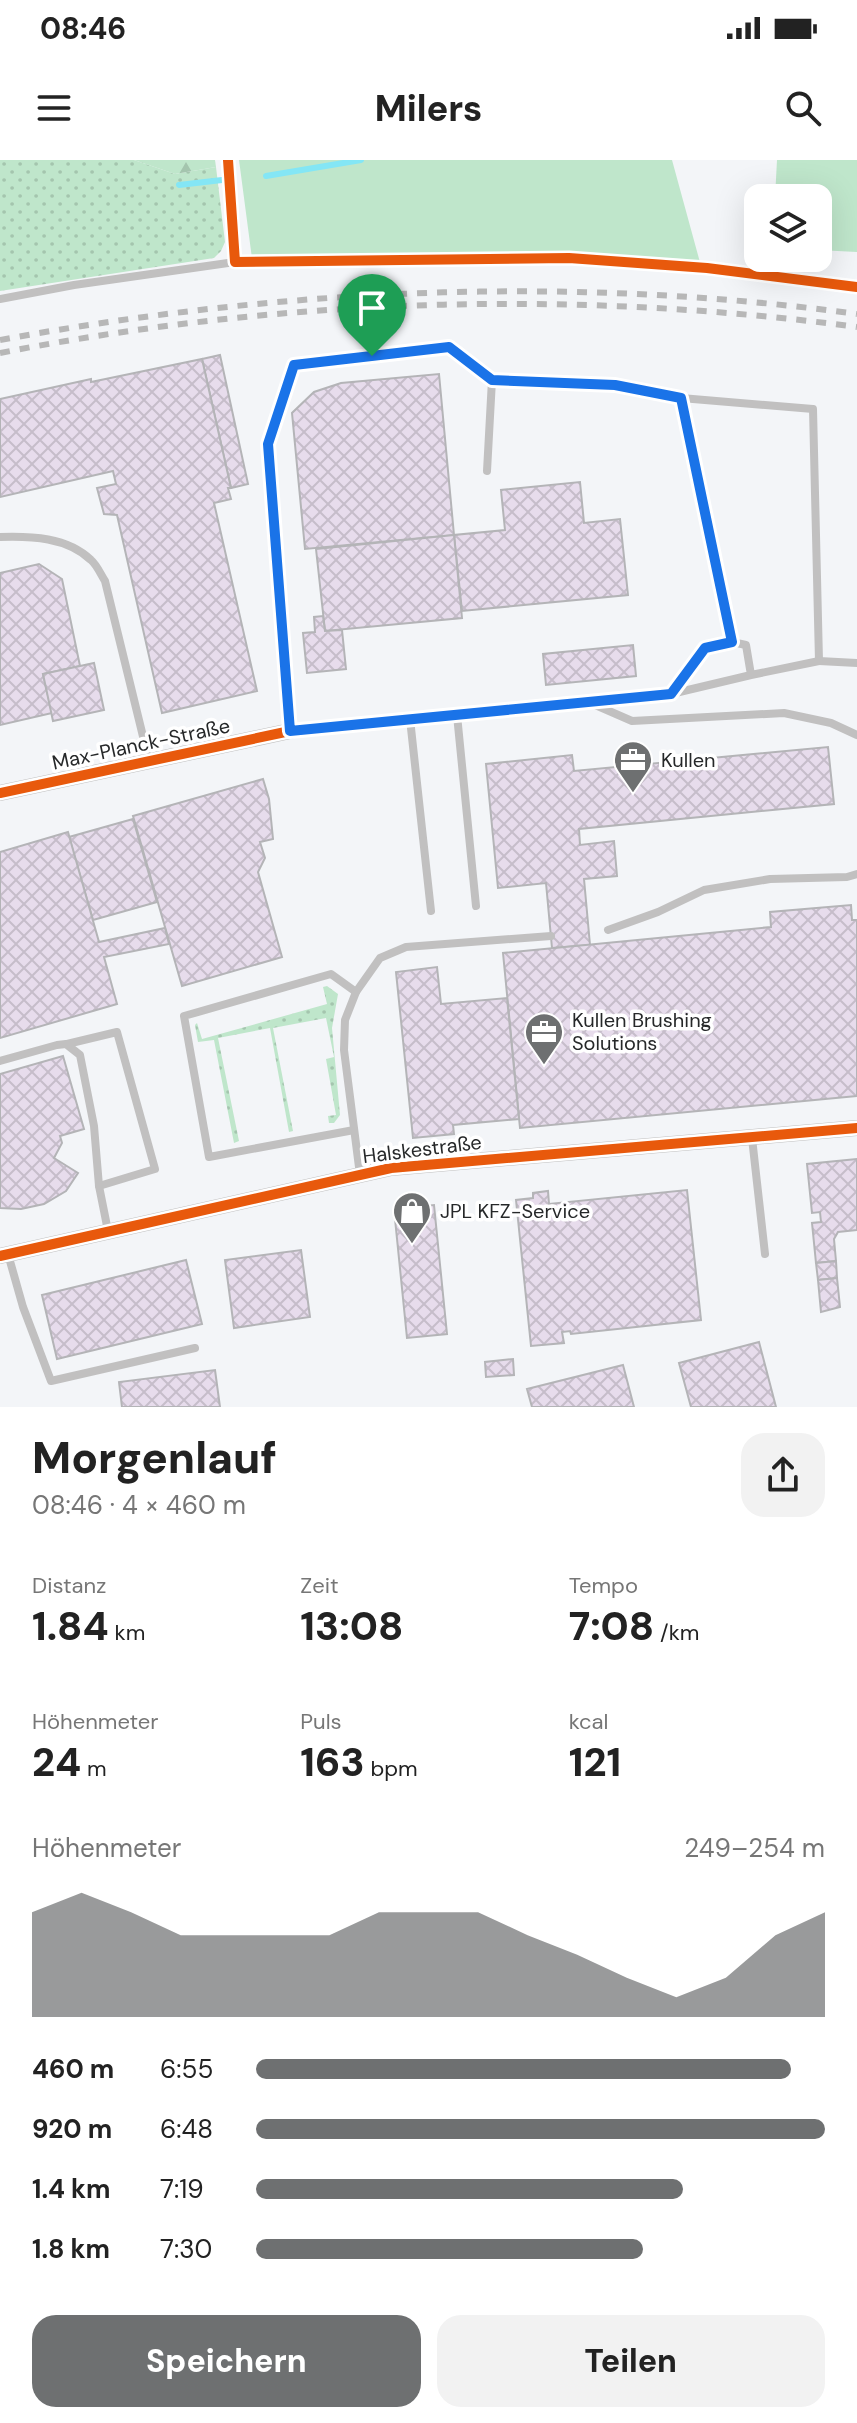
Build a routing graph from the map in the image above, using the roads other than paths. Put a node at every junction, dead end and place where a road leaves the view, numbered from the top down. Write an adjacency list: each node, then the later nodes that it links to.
1 (228, 160): 2 (lane)
2 (235, 262): 3 (lane); 4 (lane)
3 (857, 287)
4 (0, 299)
5 (492, 380): 6 (lane); 7 (lane); 17 (lane)
6 (681, 398): 9 (lane); 10 (lane)
7 (487, 471)
8 (0, 537): 19 (lane)
9 (732, 642): 12 (lane); 13 (lane)
10 (819, 661): 11 (lane); 12 (lane)
11 (857, 663)
12 (751, 675): 13 (lane)
13 (671, 694): 14 (lane)
14 (591, 703): 15 (lane); 18 (lane)
15 (457, 715): 16 (lane); 22 (lane)
16 (410, 719): 17 (lane); 23 (lane)
17 (290, 731): 19 (street, Max-Planck-Straße)
18 (857, 735)
19 (149, 761): 20 (street, Max-Planck-Straße)
20 (0, 793)
21 (857, 874): 24 (lane)
22 (476, 906)
23 (431, 911)
24 (608, 930)
25 (551, 936): 26 (lane)
26 (356, 992): 30 (lane); 30 (lane)
27 (66, 1044): 28 (lane); 33 (lane); 33 (lane)
28 (0, 1061)
29 (857, 1128): 31 (street, Halskestraße)
30 (354, 1130): 32 (lane)
31 (752, 1137): 32 (street, Halskestraße); 35 (lane)
32 (360, 1175): 34 (street, Halskestraße)
33 (99, 1186): 34 (lane)
34 (109, 1232): 36 (street, Halskestraße)
35 (765, 1254)
36 (4, 1255): 37 (lane)
37 (195, 1348)

